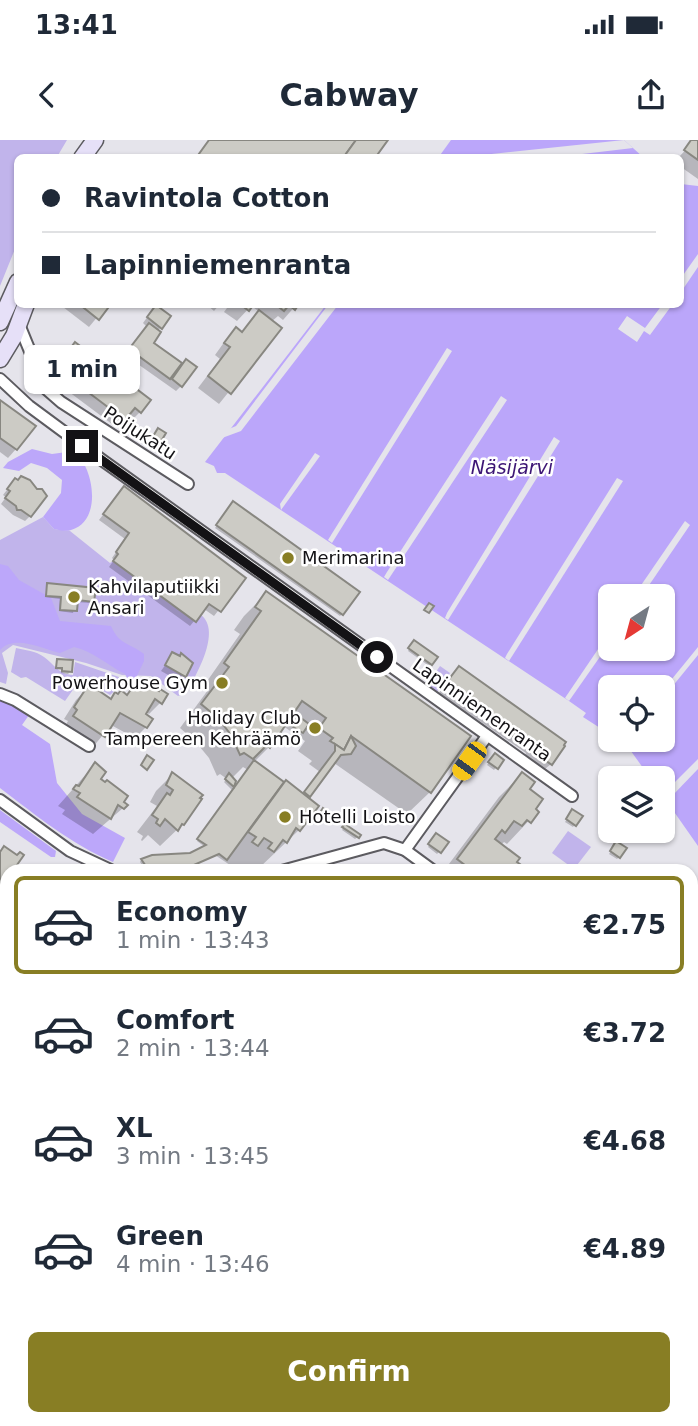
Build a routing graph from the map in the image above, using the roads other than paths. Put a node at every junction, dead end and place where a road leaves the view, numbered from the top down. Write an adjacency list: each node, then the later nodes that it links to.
1 (14, 291): 3 (street)
2 (25, 308): 4 (street)
3 (2, 318): 4 (street)
4 (19, 323): 5 (street); 7 (street, Poijukatu)
5 (0, 359)
6 (0, 379): 9 (street, Lapinniemenranta)
7 (188, 484)
8 (0, 694): 10 (street)
9 (487, 736): 11 (street, Lapinniemenranta); 13 (street)
10 (89, 746)
11 (572, 796)
12 (0, 800): 14 (street)
13 (405, 850): 15 (street); 16 (street)
14 (98, 864)
15 (306, 864)
16 (424, 864)

